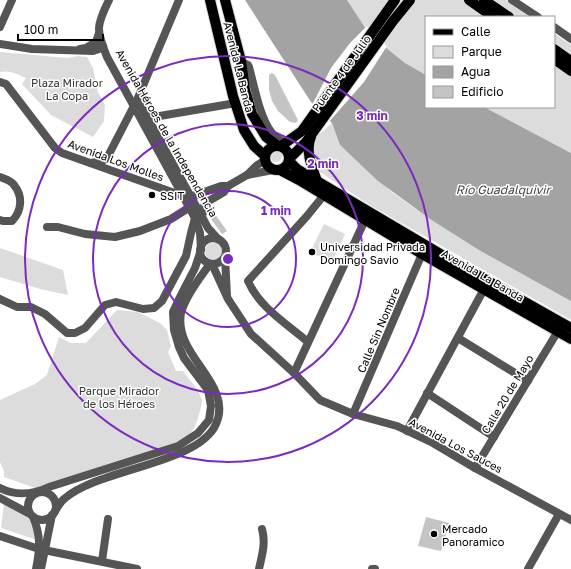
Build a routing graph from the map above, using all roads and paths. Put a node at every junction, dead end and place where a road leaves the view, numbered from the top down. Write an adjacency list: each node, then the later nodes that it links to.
1 (12, 0): 15 (street)
2 (109, 0): 17 (street)
3 (179, 0): 27 (street)
4 (210, 0): 28 (main road, Avenida La Banda)
5 (225, 0): 32 (main road, Avenida La Banda)
6 (395, 0): 14 (main road, Puente 4 de Julio)
7 (410, 0): 14 (main road, Puente 4 de Julio)
8 (468, 0): 11 (main road)
9 (484, 0): 12 (main road)
10 (515, 1): 13 (street)
11 (492, 16)
12 (508, 16)
13 (537, 16)
14 (389, 18): 29 (main road, Puente 4 de Julio)
15 (0, 27)
16 (555, 29): 18 (street)
17 (99, 33): 20 (street, Avenida Héroes de la Independencia); 21 (street)
18 (571, 39)
19 (0, 44): 21 (street)
20 (103, 46): 21 (street); 27 (street, Avenida Héroes de la Independencia)
21 (76, 50)
22 (555, 50): 24 (main road)
23 (555, 60): 25 (main road)
24 (571, 60)
25 (571, 71)
26 (0, 82): 36 (street, Avenida Los Molles)
27 (136, 102): 30 (street, Avenida Héroes de la Independencia); 33 (street); 44 (street, Avenida Héroes de la Independencia)
28 (236, 103): 30 (street); 34 (main road, Avenida La Banda)
29 (318, 117): 31 (main road, Puente 4 de Julio); 32 (main road, Puente 4 de Julio)
30 (148, 118): 44 (street, Avenida Héroes de la Independencia)
31 (314, 130): 35 (main road, Puente 4 de Julio); 41 (main road)
32 (281, 145): 34 (main road); 35 (main road)
33 (107, 158): 36 (street); 37 (street)
34 (265, 158): 38 (main road); 39 (street)
35 (290, 160): 38 (main road); 41 (main road, Avenida La Banda)
36 (91, 163): 37 (street, Avenida Los Molles)
37 (110, 170): 44 (street, Avenida Los Molles)
38 (276, 170): 39 (street); 43 (main road, Avenida La Banda)
39 (247, 175): 42 (street)
40 (0, 177): 47 (street)
41 (317, 181): 58 (main road, Avenida La Banda)
42 (228, 186): 44 (street); 46 (street)
43 (324, 195): 48 (main road, Avenida La Banda); 62 (street)
44 (186, 197): 45 (street, Avenida Héroes de la Independencia); 46 (street, Avenida Héroes de la Independencia)
45 (190, 207): 46 (street, Avenida Héroes de la Independencia); 49 (street)
46 (199, 217): 50 (street, Avenida Héroes de la Independencia); 51 (street, Avenida Héroes de la Independencia); 57 (street)
47 (0, 220)
48 (365, 220): 52 (main road, Avenida La Banda); 62 (street)
49 (47, 227)
50 (218, 239): 51 (street); 53 (street)
51 (201, 249): 54 (street); 71 (street, Avenida Héroes de la Independencia)
52 (422, 254): 55 (main road, Avenida La Banda); 66 (street, Calle Sin Nombre)
53 (225, 257): 54 (street); 56 (street, Avenida Los Sauces)
54 (211, 264): 56 (street, Avenida Los Sauces); 73 (street)
55 (484, 290): 59 (main road, Avenida La Banda); 60 (street)
56 (228, 298): 63 (street, Avenida Los Sauces)
57 (0, 299)
58 (571, 328)
59 (558, 331): 61 (main road, Avenida La Banda); 64 (street, Calle 20 de Mayo)
60 (458, 338): 64 (street); 65 (street)
61 (571, 339)
62 (308, 342): 63 (street)
63 (294, 373): 66 (street, Avenida Los Sauces)
64 (528, 381): 68 (street, Calle 20 de Mayo)
65 (427, 393): 67 (street); 68 (street)
66 (353, 414): 67 (street, Avenida Los Sauces)
67 (406, 431): 69 (street, Avenida Los Sauces)
68 (494, 436): 69 (street, Calle 20 de Mayo)
69 (475, 468): 74 (street, Avenida Los Sauces)
70 (0, 488): 71 (street, Avenida Héroes de la Independencia)
71 (39, 492): 73 (street); 75 (street)
72 (0, 498): 75 (street)
73 (54, 513): 75 (street); 80 (street)
74 (559, 514): 77 (street, Avenida Los Sauces); 86 (street)
75 (32, 516): 80 (street)
76 (108, 519): 81 (street)
77 (571, 520)
78 (262, 529): 85 (street)
79 (0, 536): 80 (street)
80 (42, 549): 81 (street); 82 (street); 83 (street)
81 (102, 562): 84 (street)
82 (36, 569)
83 (41, 569)
84 (137, 569)
85 (258, 569)
86 (528, 569)

